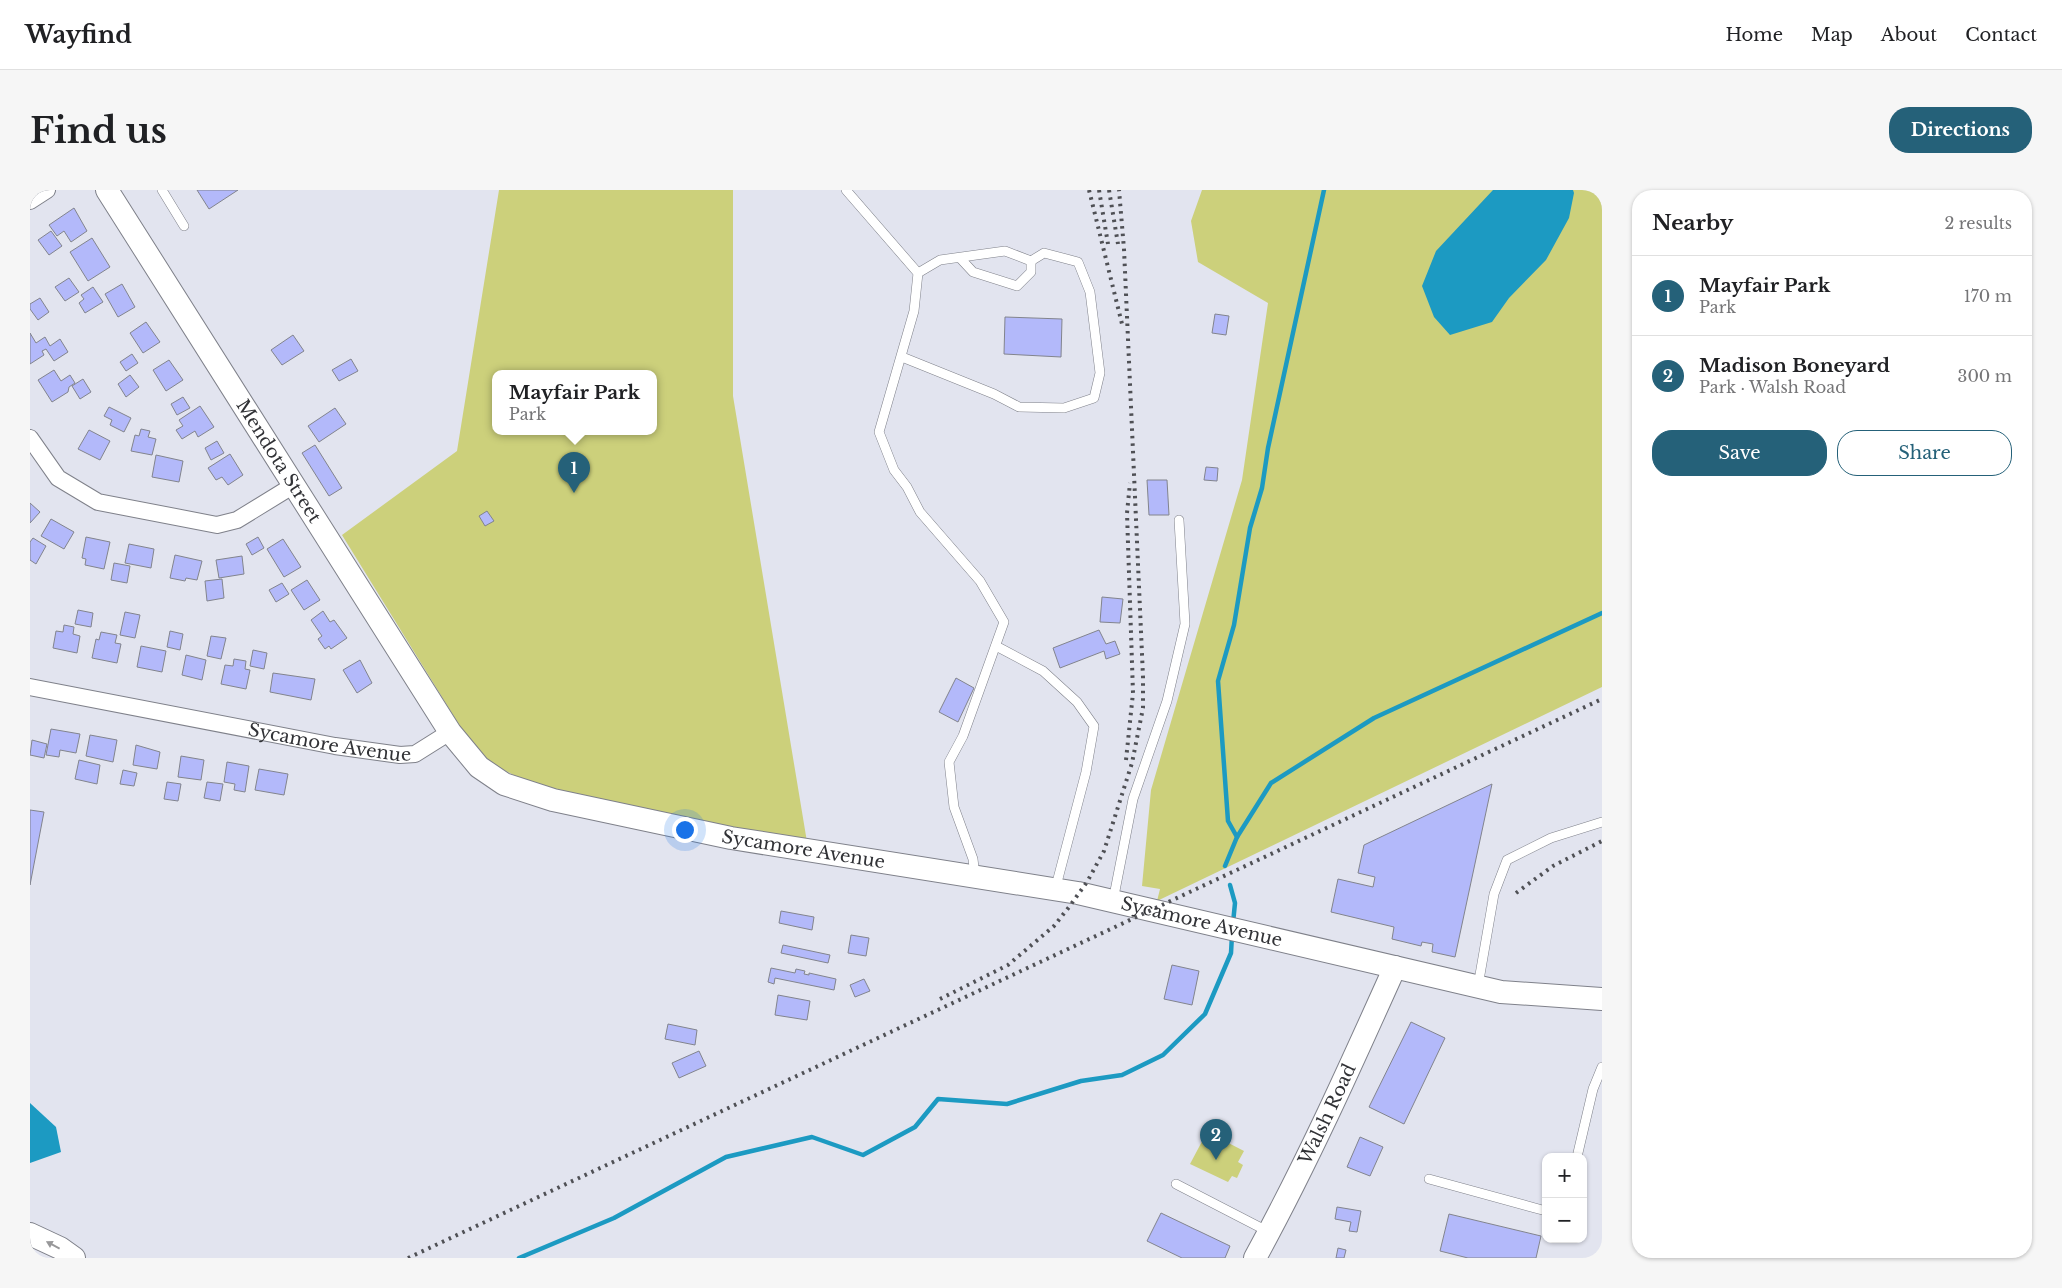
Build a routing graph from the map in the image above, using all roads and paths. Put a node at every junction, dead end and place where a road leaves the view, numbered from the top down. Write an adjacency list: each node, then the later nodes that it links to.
1 (46, 190): 5 (street)
2 (107, 190): 12 (street, Mendota Street)
3 (162, 190): 6 (lane)
4 (846, 190): 9 (lane)
5 (30, 201)
6 (184, 226)
7 (960, 258): 8 (lane); 8 (lane); 9 (lane)
8 (1031, 261): 10 (lane)
9 (918, 273): 10 (lane)
10 (902, 357): 14 (lane)
11 (30, 438): 12 (street)
12 (294, 485): 16 (street, Mendota Street)
13 (1179, 520): 20 (lane)
14 (996, 646): 18 (lane); 19 (lane)
15 (30, 687): 16 (street, Sycamore Avenue)
16 (450, 732): 18 (street, Sycamore Avenue)
17 (1602, 822): 22 (lane)
18 (975, 876): 19 (street, Sycamore Avenue)
19 (1055, 890): 20 (street, Sycamore Avenue)
20 (1113, 901): 21 (street, Sycamore Avenue)
21 (1395, 966): 22 (street, Sycamore Avenue); 29 (street, Walsh Road)
22 (1478, 986): 23 (street, Sycamore Avenue)
23 (1602, 999)
24 (1602, 1067): 25 (lane)
25 (1578, 1153)
26 (1429, 1179): 28 (lane)
27 (1176, 1184): 29 (lane)
28 (1542, 1210)
29 (1270, 1232): 32 (street, Walsh Road)
30 (30, 1234): 31 (street, one-way to 30)
31 (74, 1258)
32 (1255, 1258)

